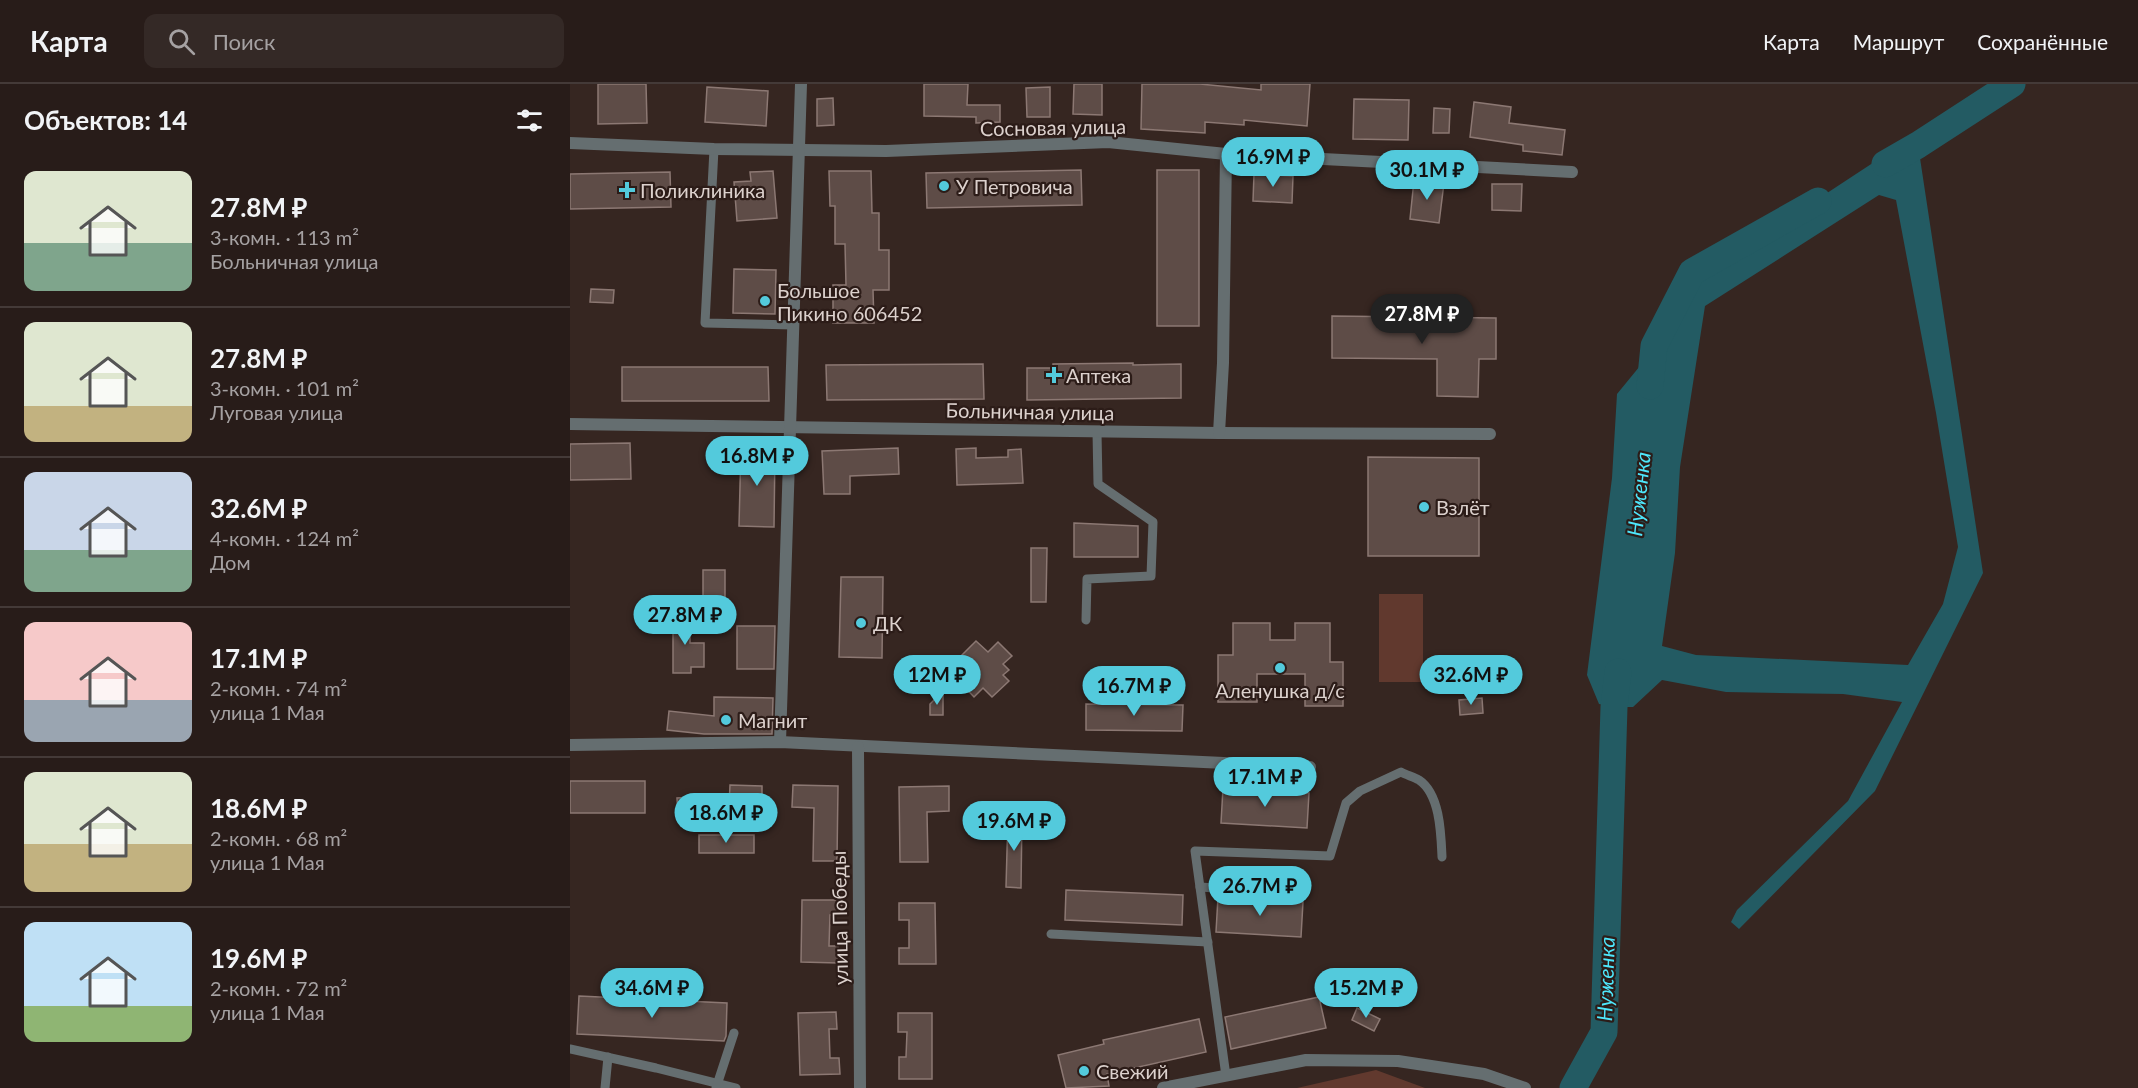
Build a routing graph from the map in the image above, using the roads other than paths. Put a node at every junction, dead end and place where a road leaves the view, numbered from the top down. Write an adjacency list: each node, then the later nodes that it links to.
1 (801, 84): 4 (street)
2 (570, 143): 3 (street, Сосновая улица)
3 (714, 149): 4 (street, Сосновая улица); 7 (lane)
4 (800, 149): 5 (street, Сосновая улица); 7 (street)
5 (1226, 154): 6 (street, Сосновая улица); 11 (street)
6 (1572, 172)
7 (793, 325): 9 (street)
8 (570, 424): 9 (street, Больничная улица)
9 (789, 427): 10 (street, Больничная улица); 14 (street)
10 (1096, 432): 11 (street, Больничная улица); 13 (lane)
11 (1219, 433): 12 (street, Больничная улица)
12 (1490, 434)
13 (1086, 620)
14 (780, 742): 15 (street); 16 (street)
15 (570, 746)
16 (858, 747): 17 (street); 30 (street, улица Победы)
17 (1310, 767)
18 (1442, 857): 19 (lane)
19 (1200, 887): 20 (lane); 22 (lane)
20 (1289, 893)
21 (1051, 934): 22 (lane)
22 (1208, 942): 26 (lane)
23 (734, 1033): 27 (lane)
24 (570, 1049): 25 (lane)
25 (608, 1057): 27 (lane); 28 (lane)
26 (1226, 1076): 31 (street); 32 (street)
27 (717, 1086): 29 (lane)
28 (605, 1088)
29 (736, 1088)
30 (860, 1088)
31 (1163, 1088)
32 (1525, 1088)

